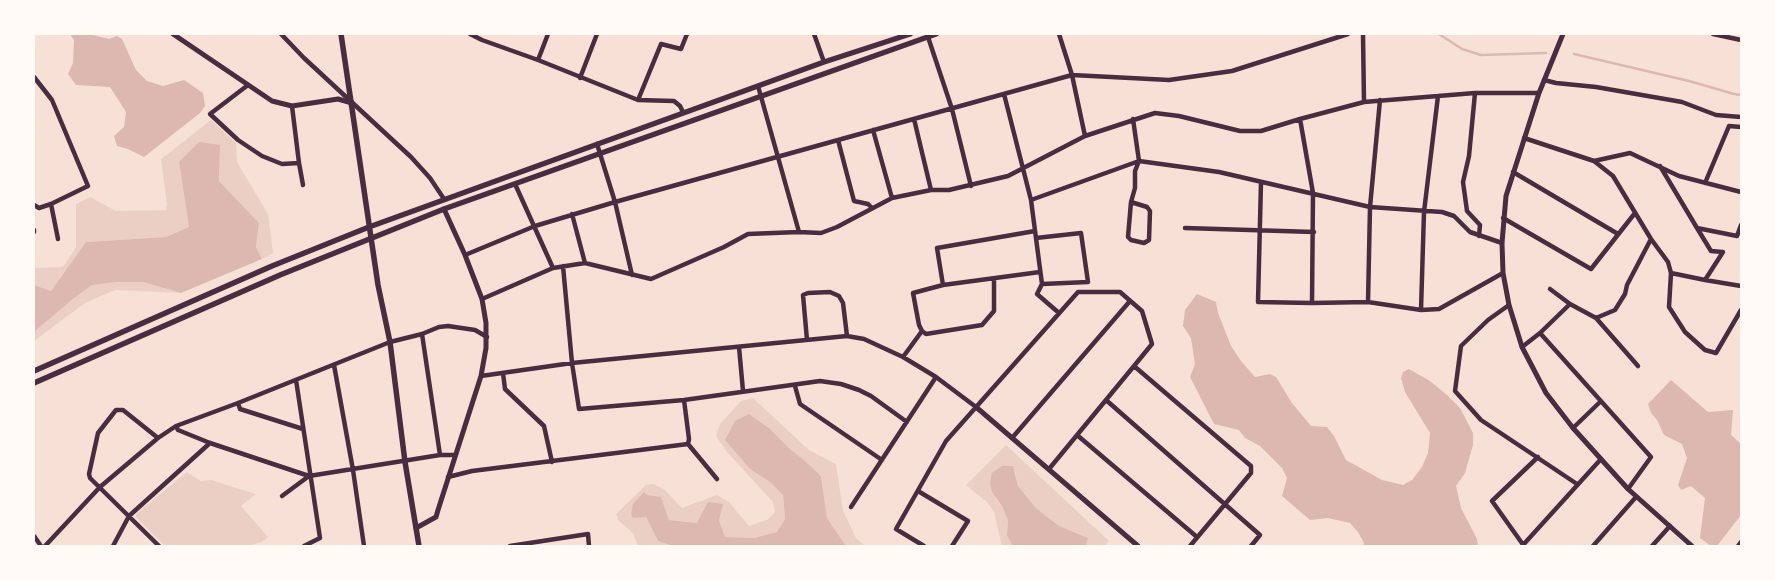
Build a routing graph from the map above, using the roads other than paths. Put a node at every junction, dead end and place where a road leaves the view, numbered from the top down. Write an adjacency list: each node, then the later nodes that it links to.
1 (173, 34): 24 (street)
2 (281, 34): 34 (street)
3 (341, 34): 34 (main road)
4 (470, 34): 18 (street)
5 (548, 34): 18 (street)
6 (597, 34): 22 (street)
7 (687, 34): 31 (street)
8 (814, 34): 19 (street)
9 (910, 34): 19 (main road)
10 (936, 34): 16 (main road)
11 (1059, 34): 20 (street)
12 (1348, 34): 20 (street)
13 (1363, 34): 33 (street)
14 (1563, 34): 23 (street)
15 (1713, 34): 17 (street)
16 (928, 35): 29 (main road); 36 (street)
17 (1741, 40)
18 (538, 60): 22 (street)
19 (824, 62): 25 (main road)
20 (1072, 76): 28 (street); 44 (street)
21 (34, 77): 69 (street)
22 (580, 78): 31 (street)
23 (1544, 80): 26 (street); 38 (street)
24 (248, 85): 35 (street); 52 (street)
25 (758, 86): 29 (street); 37 (main road)
26 (1540, 92): 27 (street); 45 (street)
27 (1474, 93): 30 (street); 88 (street)
28 (1004, 94): 36 (street); 54 (street)
29 (761, 96): 48 (main road); 49 (street)
30 (1438, 96): 32 (street); 74 (street)
31 (638, 100): 37 (street)
32 (1380, 100): 33 (street); 71 (street)
33 (1364, 102): 40 (street)
34 (352, 103): 35 (street); 65 (street); 80 (main road)
35 (292, 106): 52 (street)
36 (952, 109): 39 (street); 60 (street)
37 (683, 112): 47 (main road)
38 (1741, 117)
39 (914, 119): 43 (street); 61 (street)
40 (1300, 119): 41 (street); 63 (street)
41 (1133, 120): 44 (street); 51 (street)
42 (1741, 127): 57 (street)
43 (873, 130): 46 (street); 64 (street)
44 (1085, 136): 54 (street)
45 (1524, 138): 50 (street); 55 (street)
46 (838, 140): 49 (street); 72 (street)
47 (597, 144): 48 (street); 65 (main road)
48 (600, 154): 58 (main road); 67 (street)
49 (778, 157): 67 (street); 85 (street)
50 (1594, 161): 53 (street); 75 (street)
51 (1138, 162): 56 (street); 66 (street); 68 (street)
52 (299, 163): 59 (street)
53 (1660, 166): 57 (street); 82 (street)
54 (1024, 168): 60 (street); 66 (street)
55 (1513, 172): 77 (street); 87 (street)
56 (1261, 182): 63 (street); 83 (street)
57 (1705, 182): 62 (street)
58 (515, 184): 73 (main road); 79 (street)
59 (303, 185)
60 (971, 186): 61 (street)
61 (931, 190): 64 (street)
62 (1741, 192)
63 (1313, 193): 71 (street); 86 (street)
64 (892, 198): 72 (street)
65 (444, 199): 80 (main road)
66 (1031, 200): 84 (street)
67 (615, 202): 76 (street); 101 (street)
68 (1130, 202): 68 (street)
69 (51, 204): 70 (street); 91 (street)
70 (34, 207)
71 (1370, 207): 74 (street); 110 (street)
72 (872, 208): 85 (street)
73 (444, 209): 89 (main road); 94 (street)
74 (1424, 212): 88 (street); 114 (street)
75 (1635, 212): 87 (street); 92 (street)
76 (572, 214): 79 (street); 95 (street)
77 (1503, 218): 87 (street); 93 (street)
78 (1741, 225): 82 (street)
79 (535, 226): 94 (street); 97 (street)
80 (370, 227): 89 (main road); 132 (main road)
81 (1185, 228): 83 (street)
82 (1698, 228): 103 (street)
83 (1259, 230): 86 (street); 111 (street)
84 (1035, 231): 90 (street); 105 (street)
85 (799, 232): 101 (street)
86 (1314, 232): 111 (street)
87 (1618, 234)
88 (1479, 236): 93 (street)
89 (372, 238): 124 (main road); 137 (main road)
90 (1036, 238): 98 (street); 104 (street)
91 (58, 239)
92 (1651, 239): 100 (street); 117 (street)
93 (1502, 243): 99 (street)
94 (465, 255): 108 (street)
95 (585, 263): 96 (street); 101 (street)
96 (563, 266): 97 (street); 128 (street)
97 (553, 268): 108 (street)
98 (1040, 272): 102 (street); 104 (street)
99 (1503, 273): 113 (street); 114 (street)
100 (1671, 273): 103 (street); 115 (street)
101 (632, 275)
102 (994, 279): 105 (street); 118 (street)
103 (1705, 280): 106 (street)
104 (1042, 284): 116 (street)
105 (943, 285): 118 (street)
106 (1741, 286)
107 (1550, 289): 112 (street)
108 (482, 299): 122 (street)
109 (1130, 301): 116 (street); 130 (street); 151 (street)
110 (1368, 302): 111 (street); 114 (street)
111 (1312, 303)
112 (1570, 304): 117 (street); 119 (street)
113 (1509, 305): 126 (street); 156 (street)
114 (1421, 310)
115 (1741, 310)
116 (1059, 313): 144 (street)
117 (1596, 318): 131 (street)
118 (922, 331): 127 (street)
119 (1540, 333): 126 (street); 142 (street)
120 (422, 334): 122 (street); 124 (street); 154 (street)
121 (847, 336): 123 (street); 123 (street); 127 (street)
122 (487, 337): 134 (street)
123 (807, 340): 125 (street)
124 (390, 342): 129 (street); 159 (main road)
125 (739, 346): 128 (street); 139 (street)
126 (1522, 347): 147 (street)
127 (903, 357): 135 (street)
128 (572, 363): 133 (street); 140 (street)
129 (334, 365): 136 (street); 162 (street)
130 (1134, 366): 141 (street); 172 (street)
131 (1638, 366)
132 (34, 371)
133 (503, 373): 134 (street); 160 (street)
134 (481, 376): 155 (street)
135 (936, 377): 144 (street); 145 (street)
136 (296, 380): 143 (street); 148 (street)
137 (34, 383)
138 (795, 386): 139 (street); 145 (street); 158 (street)
139 (743, 391): 140 (street)
140 (684, 400): 153 (street)
141 (1106, 400): 149 (street); 172 (street)
142 (1601, 401): 147 (street); 168 (street)
143 (238, 404): 146 (street); 148 (street)
144 (976, 407): 151 (street); 169 (street)
145 (907, 422): 158 (street)
146 (176, 426): 150 (street); 152 (street)
147 (1573, 428): 157 (street)
148 (304, 429): 163 (street)
149 (1077, 435): 161 (street); 178 (street)
150 (158, 438): 167 (street); 167 (street)
151 (1012, 438): 161 (street)
152 (210, 443): 163 (street); 174 (street)
153 (688, 444): 160 (street); 165 (street)
154 (440, 455): 155 (street); 159 (street)
155 (455, 455): 164 (street)
156 (1538, 457): 166 (street); 195 (street)
157 (1601, 459): 166 (street); 168 (street)
158 (882, 460): 173 (street)
159 (405, 462): 162 (street); 176 (main road)
160 (552, 462): 164 (street)
161 (1049, 469): 192 (street)
162 (353, 470): 163 (street); 186 (street)
163 (310, 476): 170 (street); 185 (street)
164 (448, 477): 176 (street)
165 (717, 479)
166 (1577, 484): 195 (street)
167 (100, 488): 174 (street); 182 (street)
168 (1628, 489): 171 (street)
169 (918, 491): 190 (street); 191 (street)
170 (282, 496)
171 (1636, 497): 175 (street); 196 (street)
172 (1226, 504): 178 (street); 194 (street)
173 (851, 507)
174 (129, 516): 183 (street); 184 (street)
175 (1670, 526): 197 (street); 198 (street)
176 (416, 528): 187 (main road)
177 (34, 536): 181 (street)
178 (1197, 538): 193 (street)
179 (1741, 542): 199 (street)
180 (535, 544): 188 (street); 189 (street)
181 (40, 546)
182 (45, 546)
183 (114, 546)
184 (159, 546)
185 (304, 546)
186 (364, 546)
187 (419, 546)
188 (510, 546)
189 (589, 546)
190 (924, 546)
191 (952, 546)
192 (1138, 546)
193 (1190, 546)
194 (1251, 546)
195 (1523, 546)
196 (1593, 546)
197 (1652, 546)
198 (1692, 546)
199 (1738, 546)

